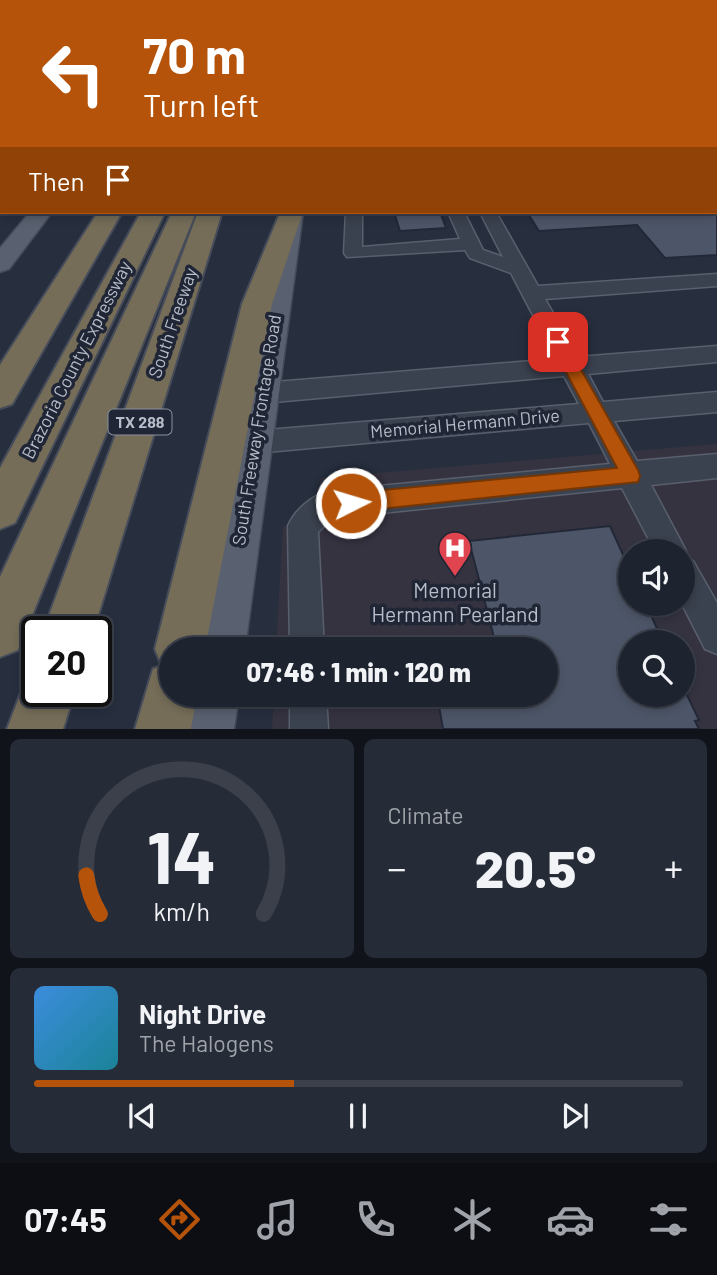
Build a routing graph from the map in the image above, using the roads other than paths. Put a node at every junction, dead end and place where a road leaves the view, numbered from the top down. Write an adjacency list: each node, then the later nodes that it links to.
1 (39, 214): 12 (main road)
2 (109, 214): 19 (highway)
3 (152, 214): 25 (highway, Brazoria County Expressway)
4 (183, 214): 29 (highway, Brazoria County Expressway)
5 (209, 214): 28 (highway, South Freeway / TX 288)
6 (291, 214): 30 (highway)
7 (292, 214): 18 (main road, South Freeway Frontage Road)
8 (354, 214): 11 (street)
9 (457, 214): 11 (street)
10 (489, 214): 13 (street)
11 (470, 244): 13 (street)
12 (0, 264)
13 (519, 269): 15 (street)
14 (717, 280): 15 (street)
15 (531, 293): 17 (street)
16 (717, 354): 17 (street)
17 (571, 366): 18 (street); 21 (street)
18 (263, 393): 22 (main road, South Freeway Frontage Road)
19 (0, 394)
20 (717, 402): 21 (street, Memorial Hermann Drive)
21 (597, 412): 22 (street, Memorial Hermann Drive); 24 (street)
22 (255, 442): 31 (main road, South Freeway Frontage Road)
23 (717, 466): 24 (street)
24 (631, 476): 26 (street); 32 (street)
25 (0, 509)
26 (665, 539)
27 (695, 596): 33 (street)
28 (73, 616)
29 (0, 632)
30 (183, 637)
31 (224, 637)
32 (307, 637)
33 (717, 637)
34 (43, 707): 38 (highway)
35 (168, 707): 39 (highway)
36 (213, 707): 40 (main road)
37 (308, 707): 41 (lane)
38 (35, 729)
39 (163, 729)
40 (209, 729)
41 (309, 729)

